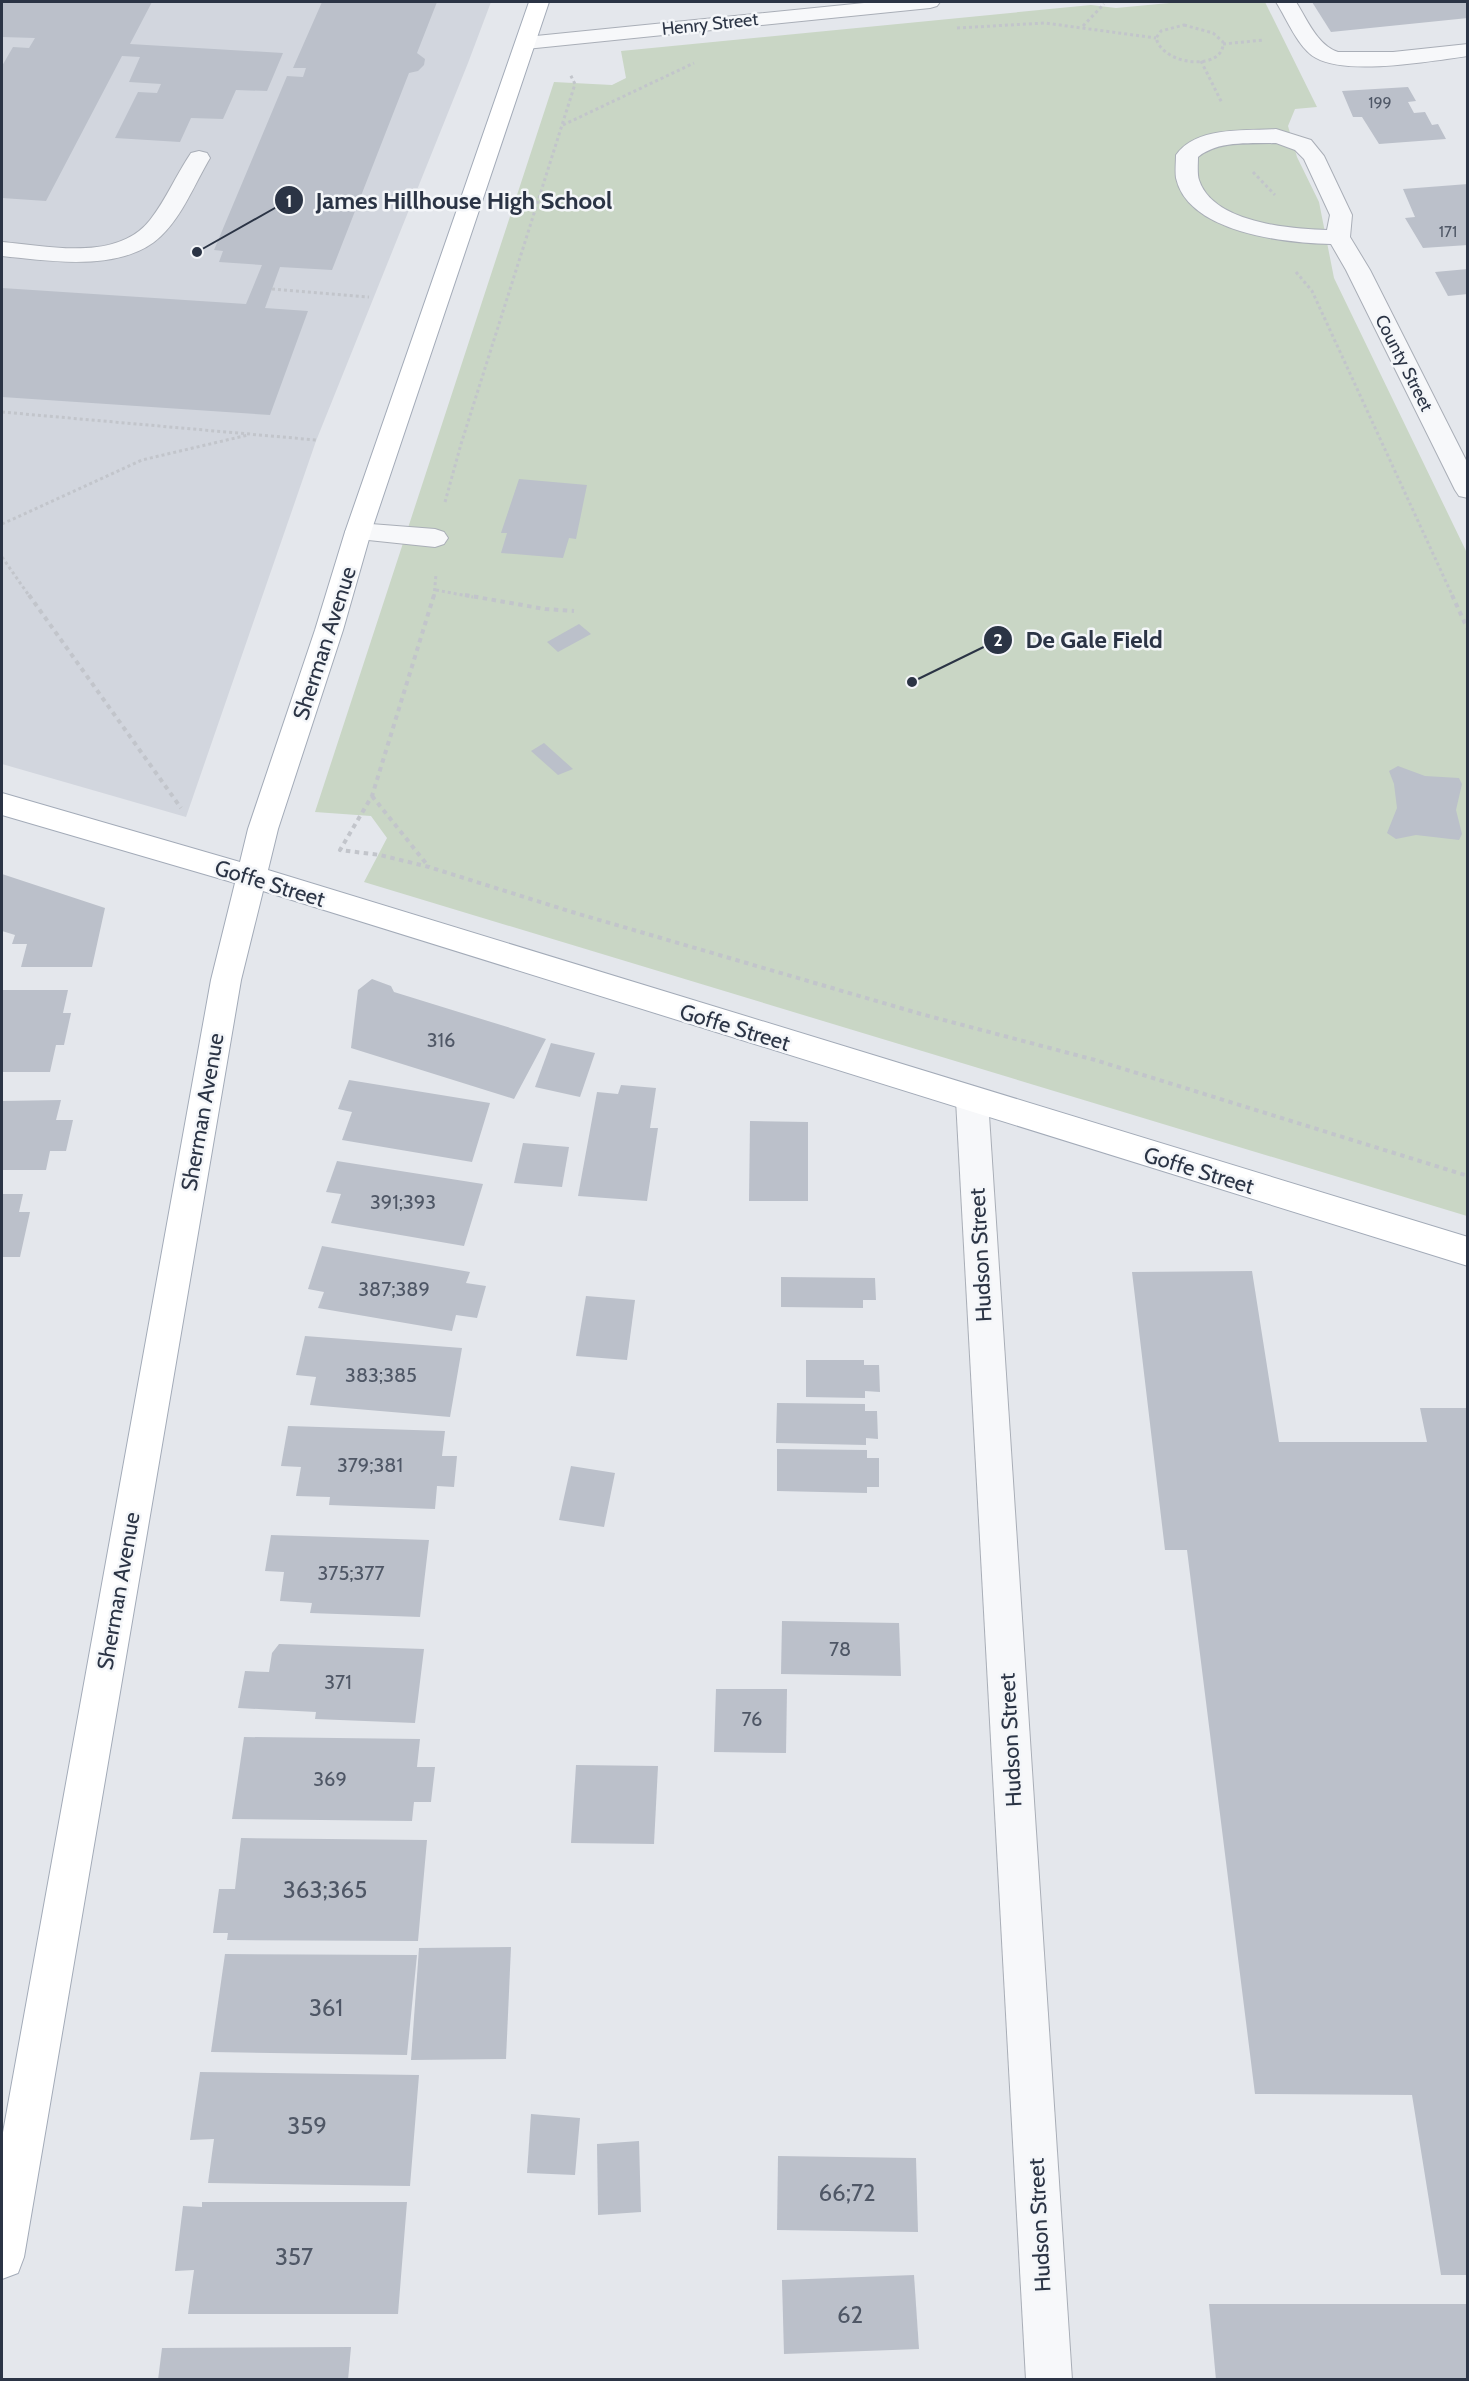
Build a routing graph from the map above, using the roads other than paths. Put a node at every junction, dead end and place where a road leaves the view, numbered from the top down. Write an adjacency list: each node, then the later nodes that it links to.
1 (539, 2): 4 (main road, Sherman Avenue)
2 (930, 2): 4 (street, Henry Street)
3 (1286, 2): 5 (street)
4 (525, 43): 10 (main road, Sherman Avenue)
5 (1467, 50)
6 (199, 158): 8 (street)
7 (1338, 237): 7 (street); 9 (street, County Street)
8 (2, 249)
9 (1467, 490)
10 (358, 532): 11 (street); 13 (main road, Sherman Avenue)
11 (435, 538)
12 (2, 804): 13 (main road, Goffe Street)
13 (250, 876): 14 (main road, Goffe Street); 16 (main road, Sherman Avenue)
14 (972, 1100): 15 (main road, Goffe Street); 17 (street, Hudson Street)
15 (1467, 1252)
16 (2, 2257)
17 (1049, 2379)

